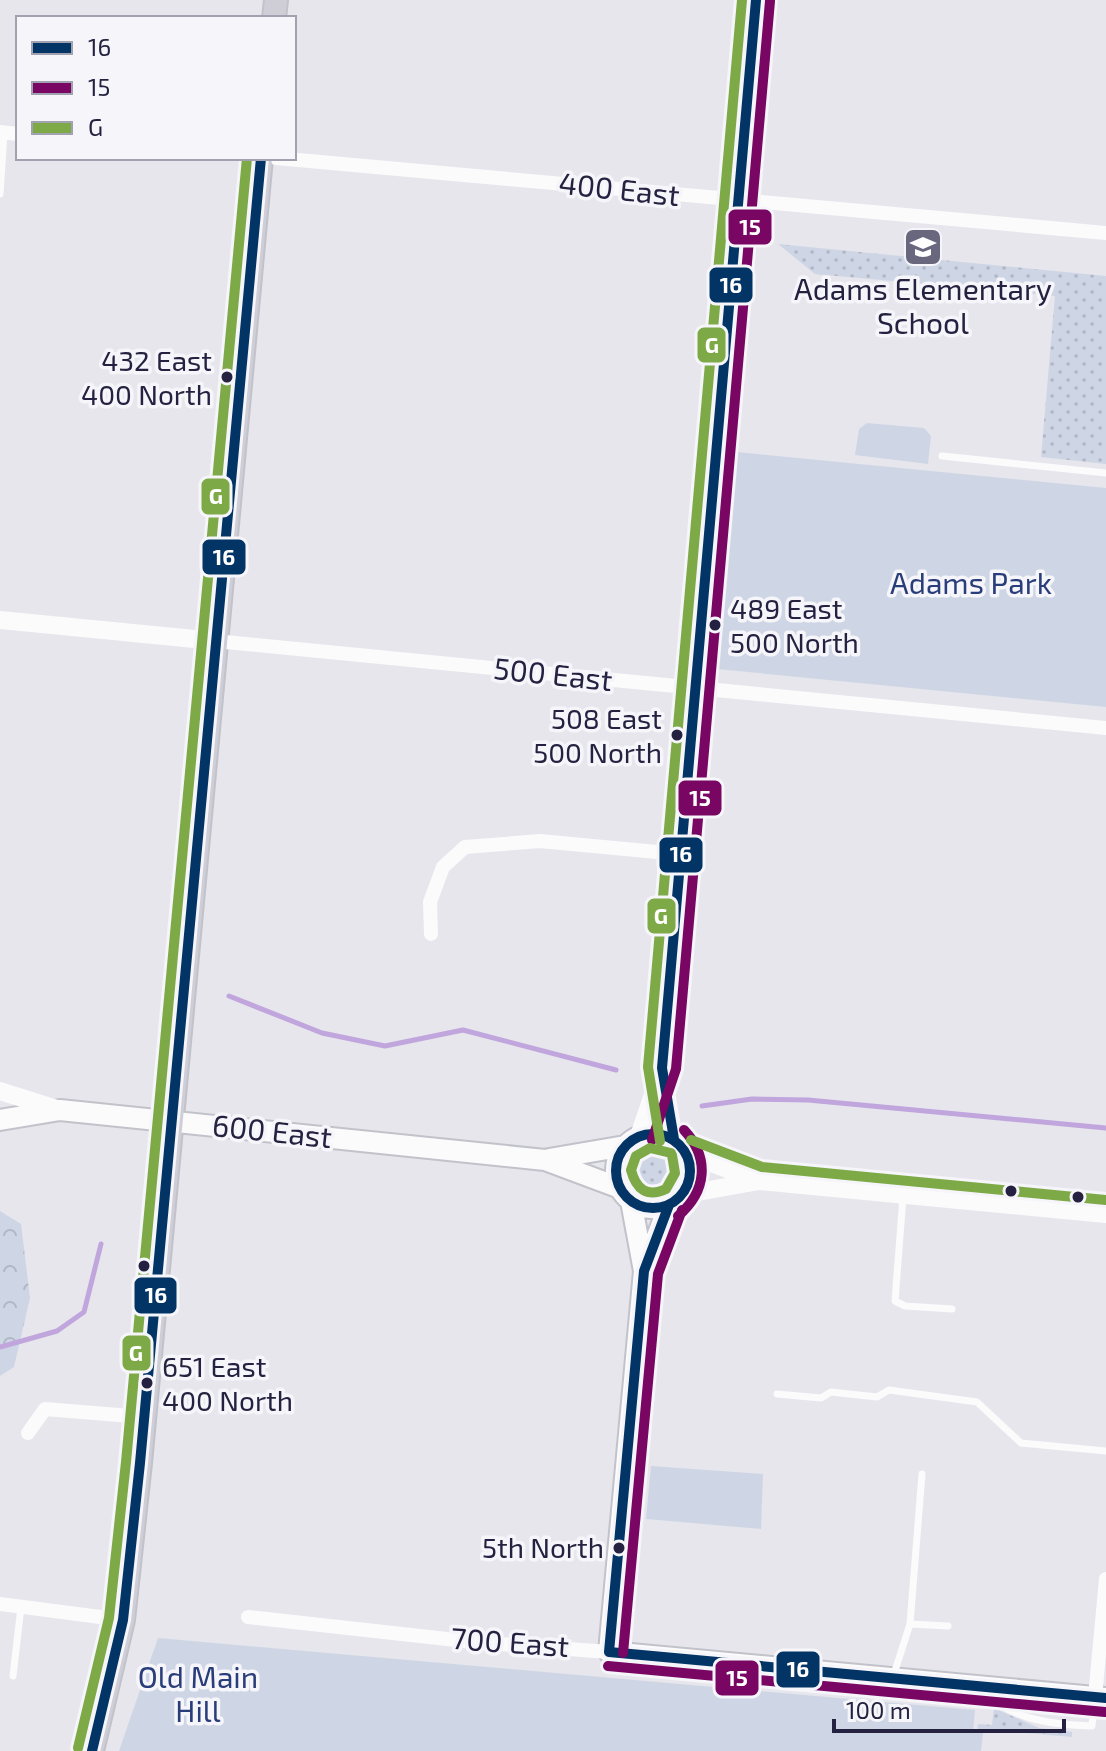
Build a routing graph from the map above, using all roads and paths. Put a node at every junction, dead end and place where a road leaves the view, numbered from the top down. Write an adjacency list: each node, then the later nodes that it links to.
1 (756, 0): 6 (street)
2 (7, 133): 5 (lane)
3 (261, 160): 11 (main road)
4 (296, 160): 6 (street, 400 East)
5 (0, 194)
6 (739, 201): 7 (street, 400 East); 12 (street)
7 (1106, 233)
8 (942, 456): 9 (lane)
9 (1106, 473)
10 (0, 620): 11 (street, 500 East)
11 (215, 641): 12 (street, 500 East); 20 (main road)
12 (693, 689): 13 (street, 500 East); 14 (street)
13 (1106, 728)
14 (678, 854): 15 (street); 16 (street)
15 (431, 934)
16 (662, 1068): 21 (street); 22 (street)
17 (0, 1091): 18 (street)
18 (60, 1110): 19 (main road, 600 East); 20 (main road, 600 East)
19 (0, 1120)
20 (170, 1121): 23 (main road, 600 East); 32 (main road)
21 (632, 1141): 22 (main road); 23 (main road, 600 East); 25 (main road)
22 (680, 1146): 24 (street); 27 (main road)
23 (545, 1160): 25 (main road, 600 East)
24 (759, 1181): 26 (street); 27 (street)
25 (625, 1194): 27 (main road); 29 (main road)
26 (903, 1195): 28 (street); 30 (lane)
27 (675, 1200): 29 (main road)
28 (1106, 1214)
29 (644, 1271): 43 (main road)
30 (952, 1309)
31 (777, 1394): 34 (lane)
32 (143, 1417): 33 (street); 40 (main road)
33 (28, 1433)
34 (1106, 1451)
35 (922, 1474): 41 (lane)
36 (1106, 1579): 47 (street)
37 (0, 1604): 38 (street)
38 (21, 1607): 40 (street); 44 (lane)
39 (248, 1617): 43 (street, 700 East)
40 (123, 1620): 48 (main road)
41 (910, 1624): 42 (lane); 45 (lane)
42 (948, 1626)
43 (609, 1652): 45 (main road, 700 East)
44 (13, 1676)
45 (892, 1680): 46 (main road, 700 East)
46 (976, 1688): 47 (main road, 700 East); 47 (lane)
47 (1101, 1698)
48 (92, 1751)

